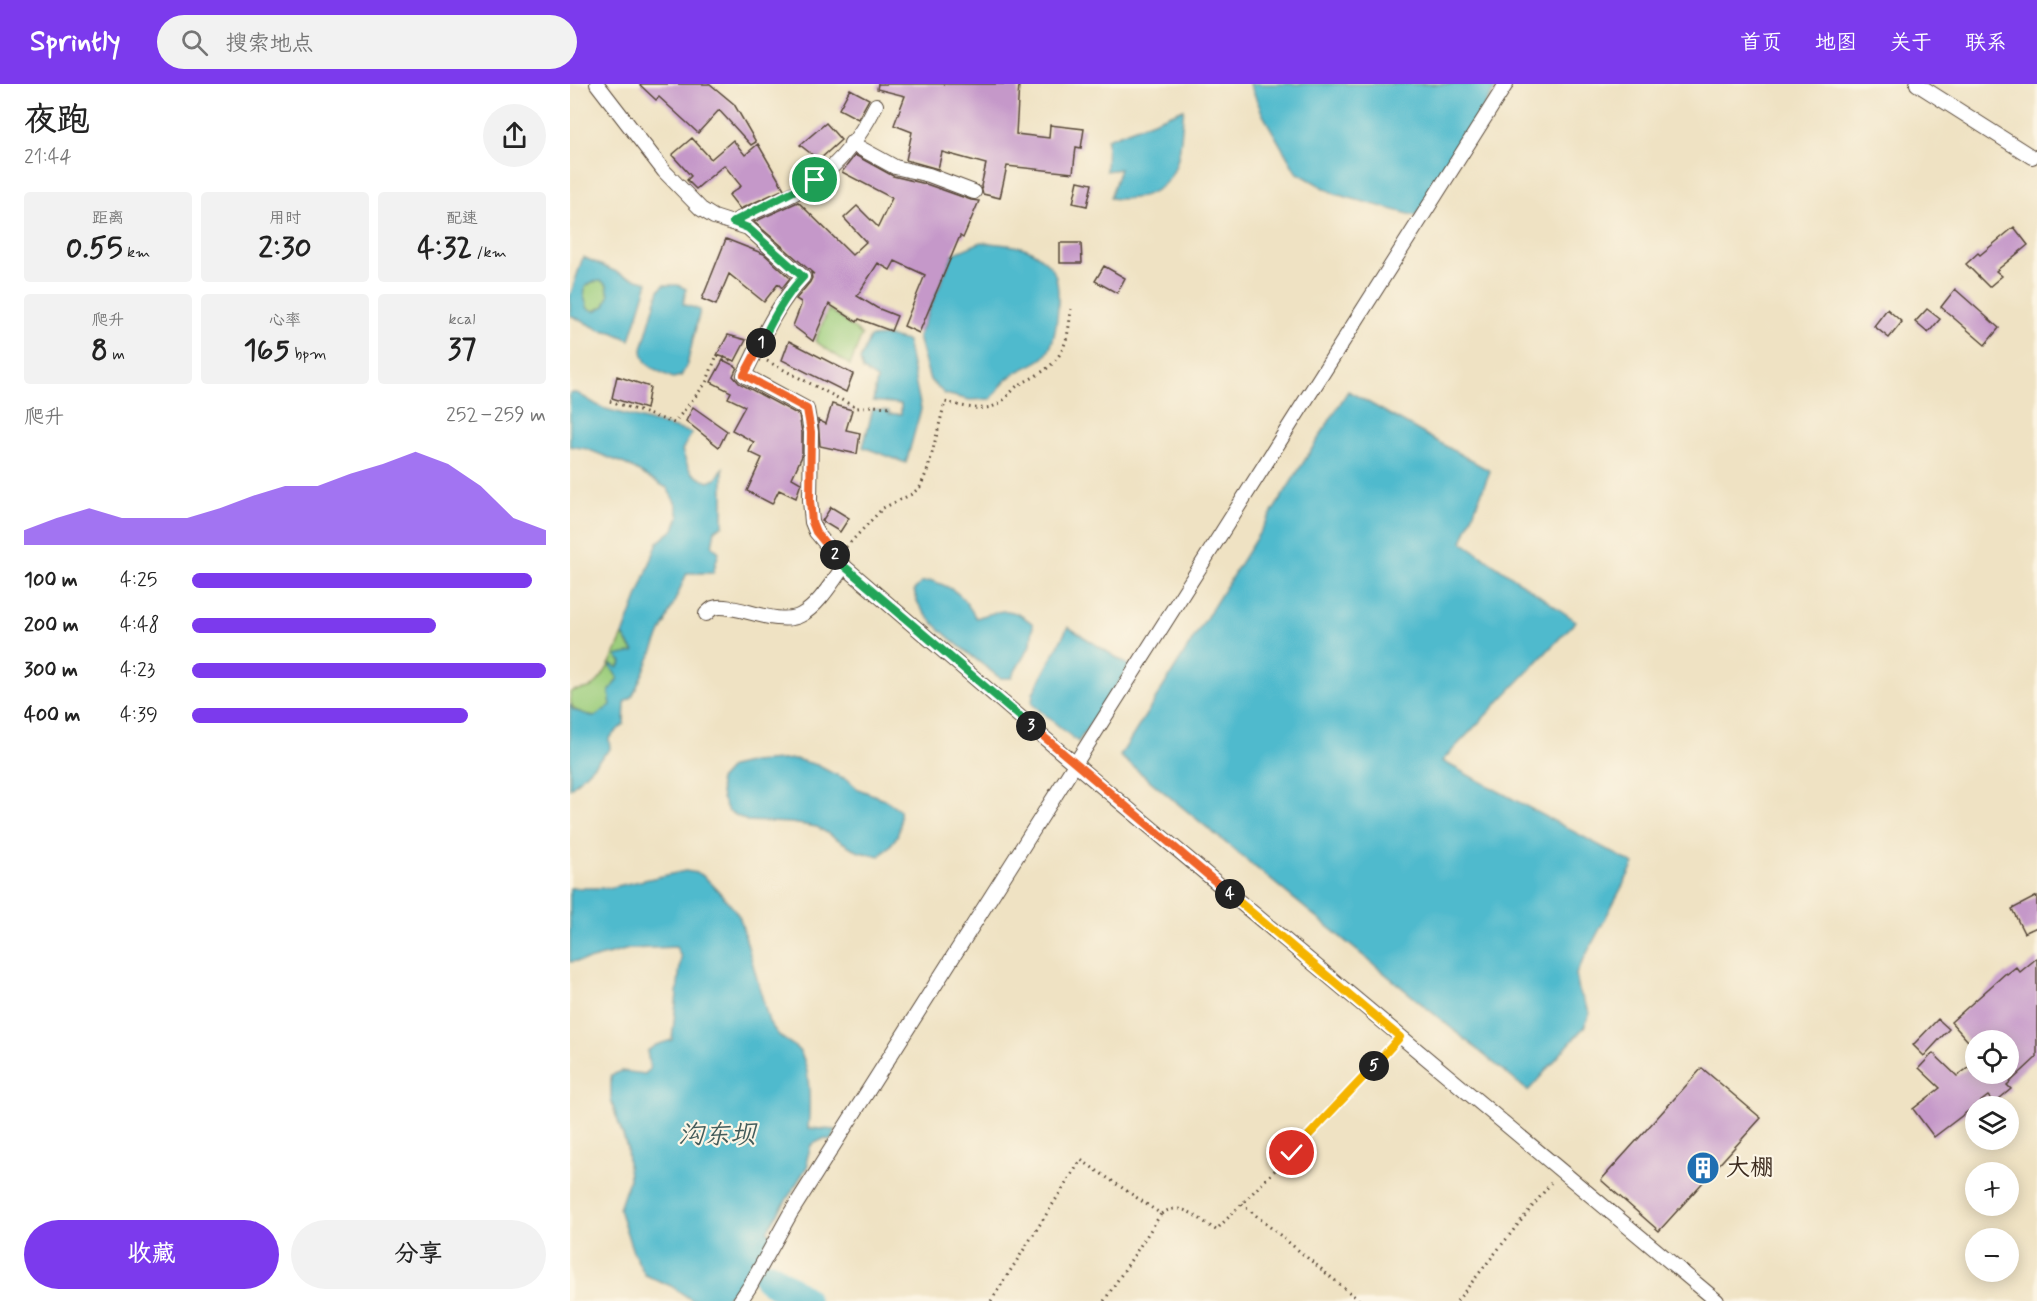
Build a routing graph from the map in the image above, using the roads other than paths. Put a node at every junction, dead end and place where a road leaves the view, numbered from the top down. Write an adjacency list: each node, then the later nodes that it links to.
1 (597, 84): 8 (street)
2 (1506, 84): 11 (street)
3 (1917, 84): 6 (street)
4 (876, 105): 5 (street)
5 (852, 143): 7 (street); 8 (street)
6 (2032, 157)
7 (974, 192)
8 (733, 222): 9 (street)
9 (840, 561): 10 (street); 11 (street)
10 (706, 614)
11 (1076, 765): 12 (street); 13 (street)
12 (740, 1301)
13 (1717, 1301)

